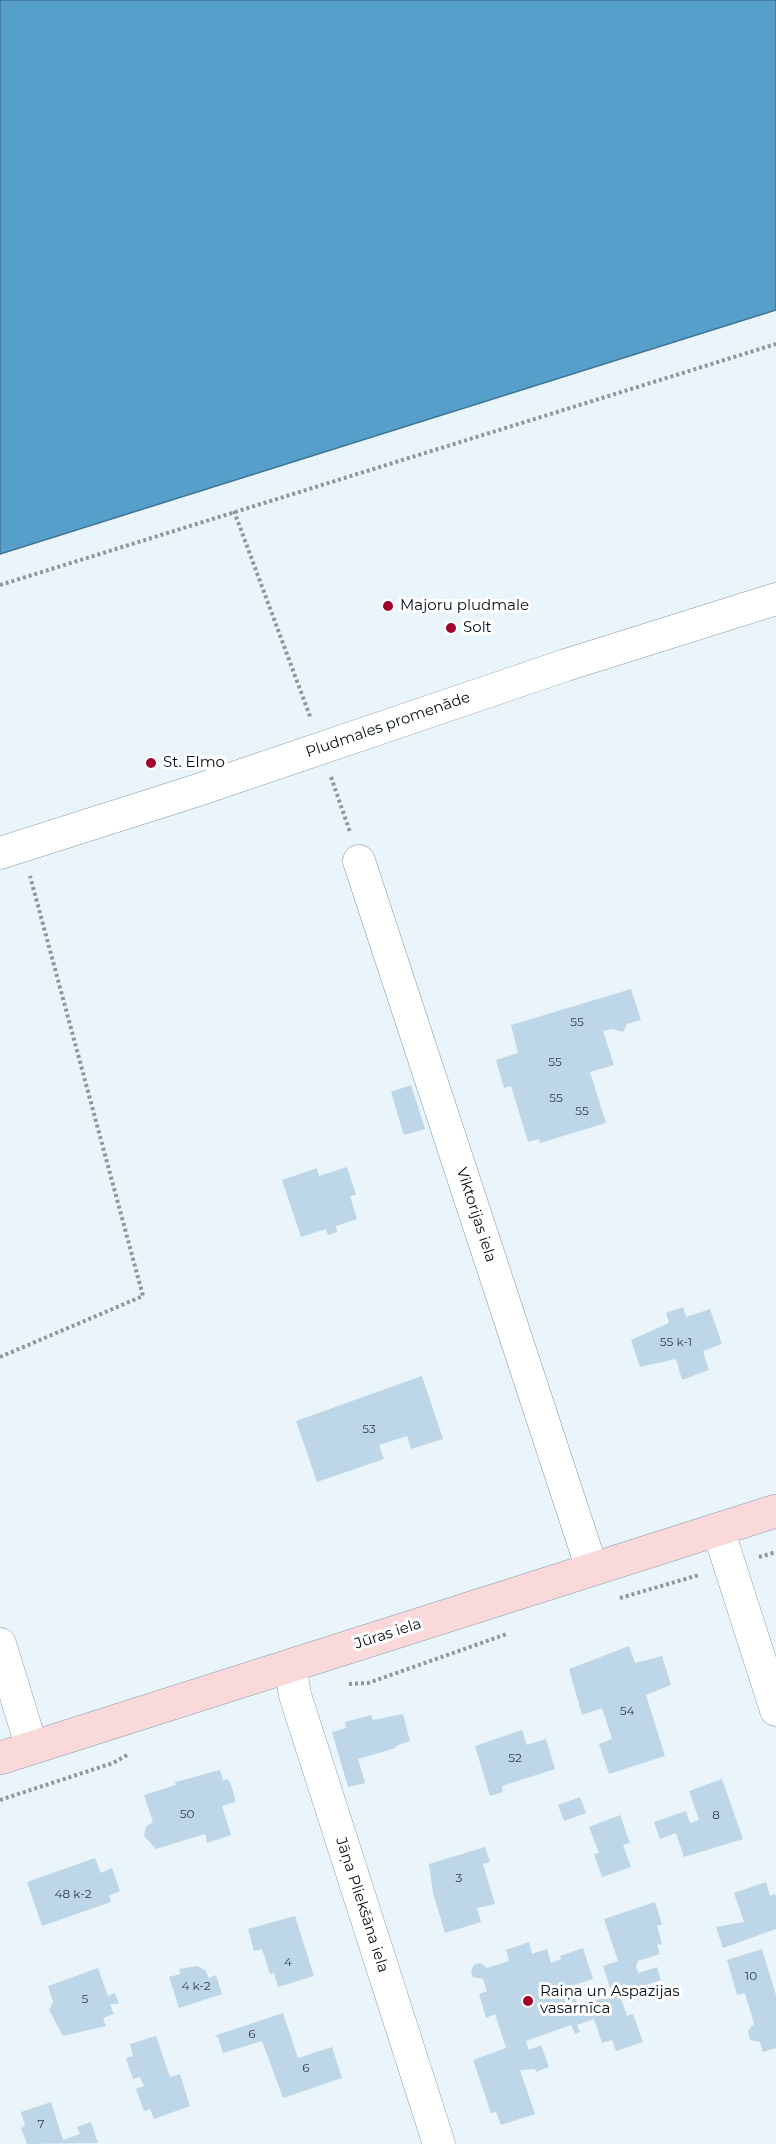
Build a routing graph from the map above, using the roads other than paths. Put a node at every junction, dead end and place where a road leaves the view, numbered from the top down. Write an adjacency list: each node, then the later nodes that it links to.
1 (776, 599): 2 (street, Pludmales promenāde)
2 (11, 849)
3 (359, 861): 6 (street, Viktorijas iela)
4 (776, 1511): 5 (street, Jūras iela)
5 (718, 1529): 6 (street, Jūras iela); 9 (street)
6 (592, 1569): 8 (street, Jūras iela)
7 (0, 1644): 10 (street)
8 (290, 1666): 10 (street, Jūras iela); 12 (street, Jāņa Pliekšāna iela)
9 (776, 1710)
10 (32, 1748): 11 (street, Jūras iela)
11 (0, 1758)
12 (439, 2144)

